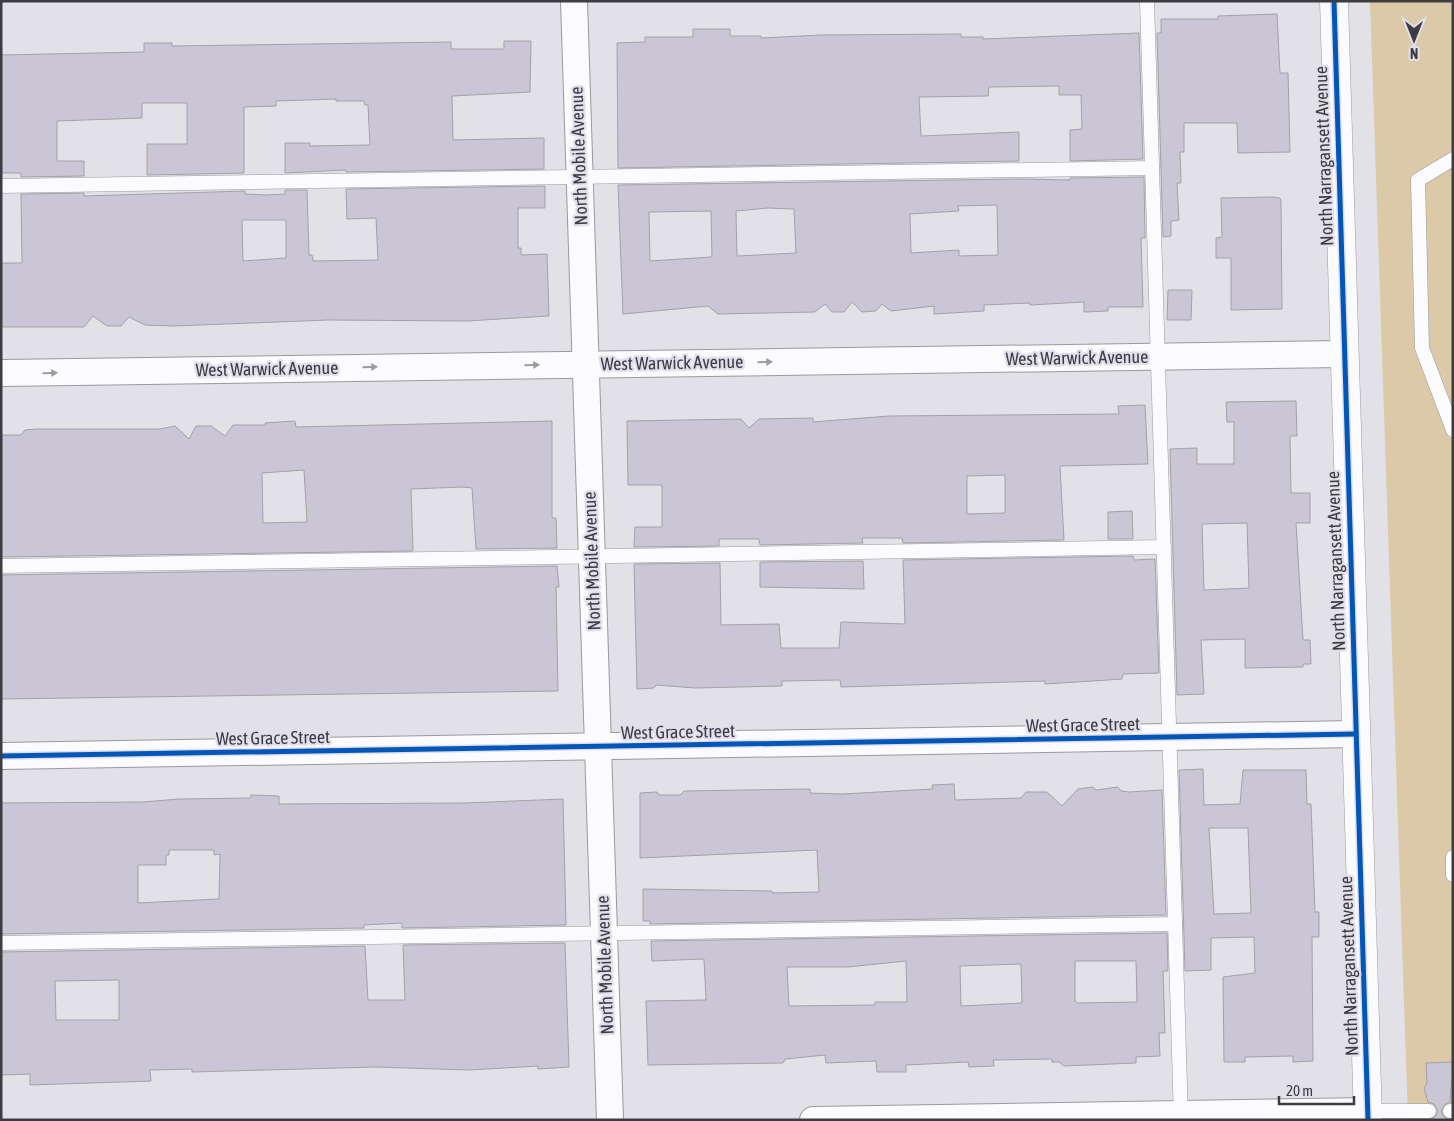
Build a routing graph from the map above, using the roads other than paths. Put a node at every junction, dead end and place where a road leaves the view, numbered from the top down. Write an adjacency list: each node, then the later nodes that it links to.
1 (574, 1): 6 (street, North Mobile Avenue)
2 (1147, 1): 5 (lane)
3 (1334, 1): 8 (street, North Narragansett Avenue)
4 (1453, 159): 12 (lane)
5 (1152, 168): 6 (lane); 9 (lane)
6 (580, 177): 7 (lane); 10 (street, North Mobile Avenue)
7 (1, 186)
8 (1343, 354): 9 (street, West Warwick Avenue); 16 (street, North Narragansett Avenue)
9 (1158, 356): 10 (street, West Warwick Avenue, one-way to 9); 13 (lane)
10 (586, 364): 11 (street, West Warwick Avenue, one-way to 10); 14 (street, North Mobile Avenue)
11 (1, 373)
12 (1453, 430)
13 (1164, 547): 14 (lane); 17 (lane)
14 (592, 556): 15 (lane); 18 (street, North Mobile Avenue)
15 (1, 566)
16 (1355, 734): 17 (street, West Grace Street); 26 (street, North Narragansett Avenue)
17 (1170, 738): 18 (street, West Grace Street); 22 (lane)
18 (598, 747): 19 (street, West Grace Street); 23 (street, North Mobile Avenue)
19 (1, 756)
20 (1453, 857): 21 (lane)
21 (1453, 875)
22 (1176, 924): 23 (lane); 27 (lane)
23 (604, 933): 24 (lane); 28 (street, North Mobile Avenue)
24 (1, 943)
25 (1429, 1112): 26 (lane)
26 (1368, 1116): 27 (street)
27 (1181, 1117): 29 (street)
28 (610, 1120)
29 (813, 1120)

